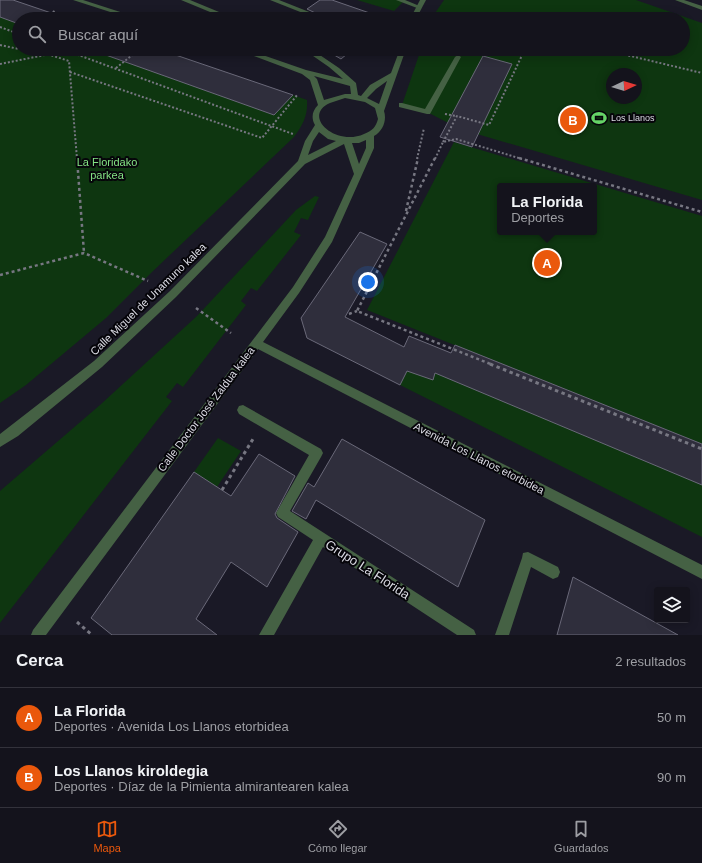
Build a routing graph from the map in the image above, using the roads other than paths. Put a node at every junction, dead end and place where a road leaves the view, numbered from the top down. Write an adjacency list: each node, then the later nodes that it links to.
1 (76, 0): 9 (street)
2 (184, 0): 10 (street)
3 (273, 0): 11 (street)
4 (399, 0): 7 (street)
5 (423, 0): 7 (street)
6 (678, 0): 8 (street)
7 (419, 7): 12 (street)
8 (702, 8)
9 (116, 12)
10 (215, 12)
11 (305, 12)
12 (416, 12)
13 (258, 56): 17 (street)
14 (319, 56): 19 (street)
15 (400, 56): 18 (street)
16 (458, 57): 23 (street)
17 (304, 72): 19 (street); 22 (street)
18 (394, 74): 21 (street); 24 (street)
19 (353, 85): 20 (street)
20 (355, 97): 21 (street); 22 (street)
21 (363, 98): 24 (street)
22 (322, 105): 25 (street)
23 (402, 105)
24 (380, 110): 26 (street)
25 (318, 127): 27 (street); 28 (street)
26 (370, 135): 27 (street); 29 (street, Calle Doctor José Zaldua kalea)
27 (346, 140): 28 (street); 29 (street)
28 (302, 162): 32 (street, Calle Miguel de Unamuno kalea)
29 (358, 174): 30 (street, Calle Doctor José Zaldua kalea)
30 (256, 343): 35 (street, Avenida Los Llanos etorbidea); 36 (street, Calle Doctor José Zaldua kalea)
31 (244, 410): 33 (street)
32 (0, 441)
33 (321, 538): 37 (street, Grupo La Florida); 38 (street, Grupo La Florida)
34 (552, 572): 39 (street)
35 (702, 572)
36 (38, 635)
37 (266, 635)
38 (469, 635)
39 (502, 635)

